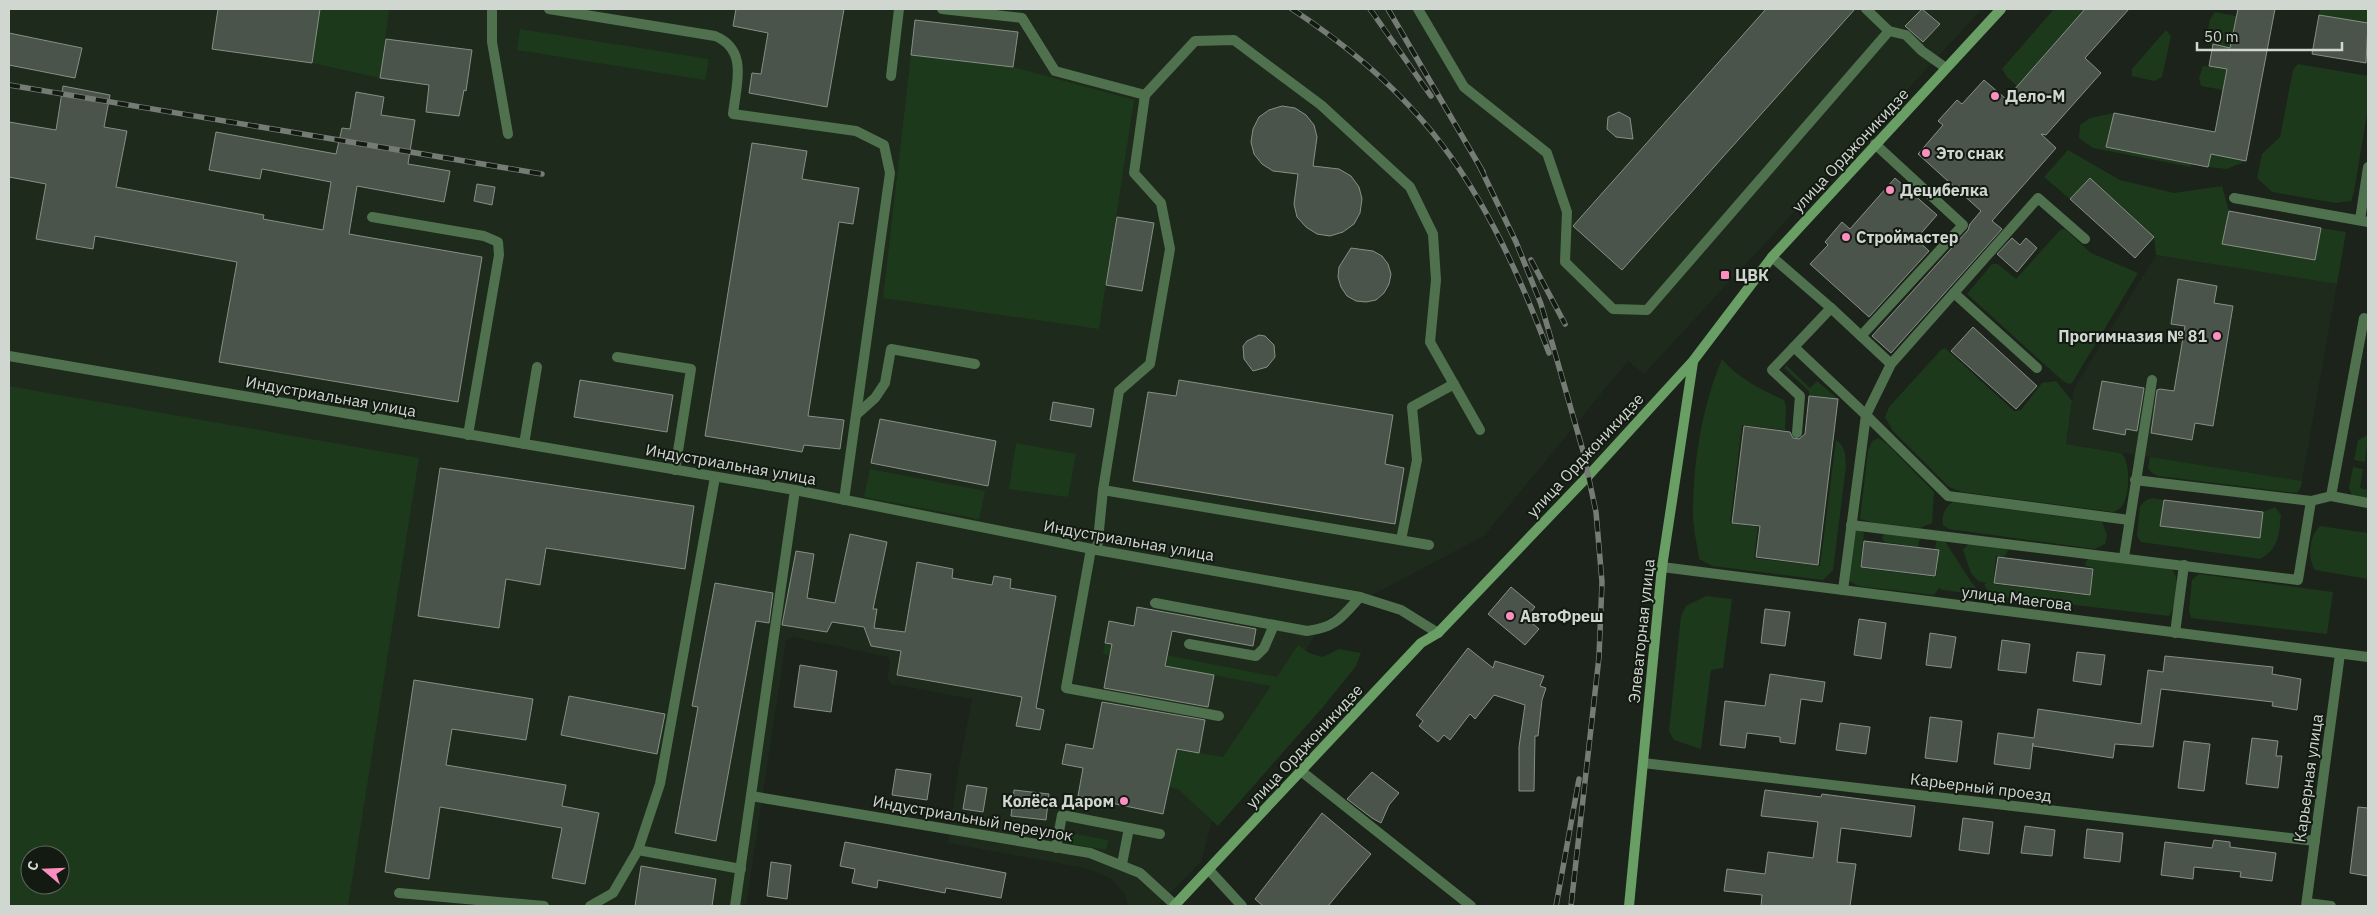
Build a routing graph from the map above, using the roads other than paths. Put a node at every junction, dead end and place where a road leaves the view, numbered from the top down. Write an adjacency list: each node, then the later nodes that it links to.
1 (492, 9): 12 (street)
2 (548, 9): 34 (street)
3 (899, 9): 10 (street)
4 (942, 9): 11 (street)
5 (1418, 9): 8 (street)
6 (1866, 9): 8 (street)
7 (2001, 9): 9 (main road, улица Орджоникидзе)
8 (1889, 31): 9 (street)
9 (1946, 68): 13 (main road, улица Орджоникидзе)
10 (891, 76)
11 (1146, 95): 33 (street); 44 (street)
12 (508, 134)
13 (1875, 144): 19 (main road, улица Орджоникидзе); 23 (street)
14 (2368, 167): 17 (street)
15 (2234, 198): 17 (street)
16 (372, 217): 38 (street)
17 (2364, 221)
18 (2085, 239): 20 (street)
19 (1772, 257): 21 (street); 27 (main road, улица Орджоникидзе)
20 (1954, 293): 29 (street); 31 (street)
21 (1831, 308): 23 (street); 24 (street)
22 (2364, 318): 45 (street)
23 (1860, 336): 29 (street)
24 (1794, 348): 35 (street); 37 (street)
25 (9, 356): 38 (street, Индустриальная улица)
26 (617, 358): 40 (street)
27 (1693, 361): 56 (main road, Элеваторная улица); 62 (main road, улица Орджоникидзе)
28 (975, 364): 34 (street)
29 (1891, 364): 35 (street)
30 (537, 367): 39 (street)
31 (2037, 368)
32 (2152, 380): 42 (street)
33 (1454, 384): 36 (street); 51 (street)
34 (857, 414): 46 (street)
35 (1866, 415): 49 (street); 50 (street)
36 (1480, 430)
37 (1797, 433)
38 (468, 435): 39 (street, Индустриальная улица)
39 (524, 444): 40 (street, Индустриальная улица)
40 (675, 470): 41 (street, Индустриальная улица)
41 (715, 476): 43 (street, Индустриальная улица); 74 (street)
42 (2135, 480): 47 (street); 49 (street)
43 (795, 490): 46 (street, Индустриальная улица); 69 (street)
44 (1103, 490): 51 (street); 53 (street)
45 (2330, 496): 47 (street); 48 (street)
46 (844, 500): 53 (street, Индустриальная улица)
47 (2311, 501): 55 (street)
48 (2368, 503)
49 (2129, 520): 54 (street)
50 (1851, 525): 54 (street); 57 (street)
51 (1401, 540): 52 (street)
52 (1429, 545)
53 (1094, 550): 58 (street, Индустриальная улица); 66 (street)
54 (2124, 558): 55 (street)
55 (2184, 565): 61 (street)
56 (1662, 567): 57 (street, улица Маегова); 67 (main road, Элеваторная улица)
57 (1843, 590): 61 (street, улица Маегова)
58 (1360, 597): 60 (street); 62 (street, Индустриальная улица)
59 (1154, 603): 60 (street)
60 (1274, 625): 63 (street)
61 (2175, 633): 64 (street, улица Маегова)
62 (1438, 634): 68 (main road, улица Орджоникидзе)
63 (1189, 644)
64 (2340, 654): 65 (street, улица Маегова); 72 (street, Карьерная улица)
65 (2368, 657)
66 (1219, 716)
67 (1643, 763): 72 (street, Карьерный проезд); 86 (main road, Элеваторная улица)
68 (1301, 772): 77 (main road, улица Орджоникидзе); 85 (street)
69 (751, 796): 73 (street, Индустриальный переулок); 76 (street)
70 (1129, 828): 71 (street); 73 (street); 75 (street)
71 (1160, 834)
72 (2315, 841): 79 (street, Карьерная улица)
73 (1056, 848): 75 (street, Индустриальный переулок)
74 (638, 850): 76 (street); 81 (street)
75 (1122, 864): 83 (street, Индустриальный переулок)
76 (741, 869): 82 (street)
77 (1209, 870): 83 (main road, улица Орджоникидзе); 84 (street)
78 (399, 893): 80 (street)
79 (2307, 905): 87 (street)
80 (544, 906)
81 (590, 906)
82 (736, 906)
83 (1175, 906)
84 (1242, 906)
85 (1471, 906)
86 (1629, 906)
87 (2331, 906)

